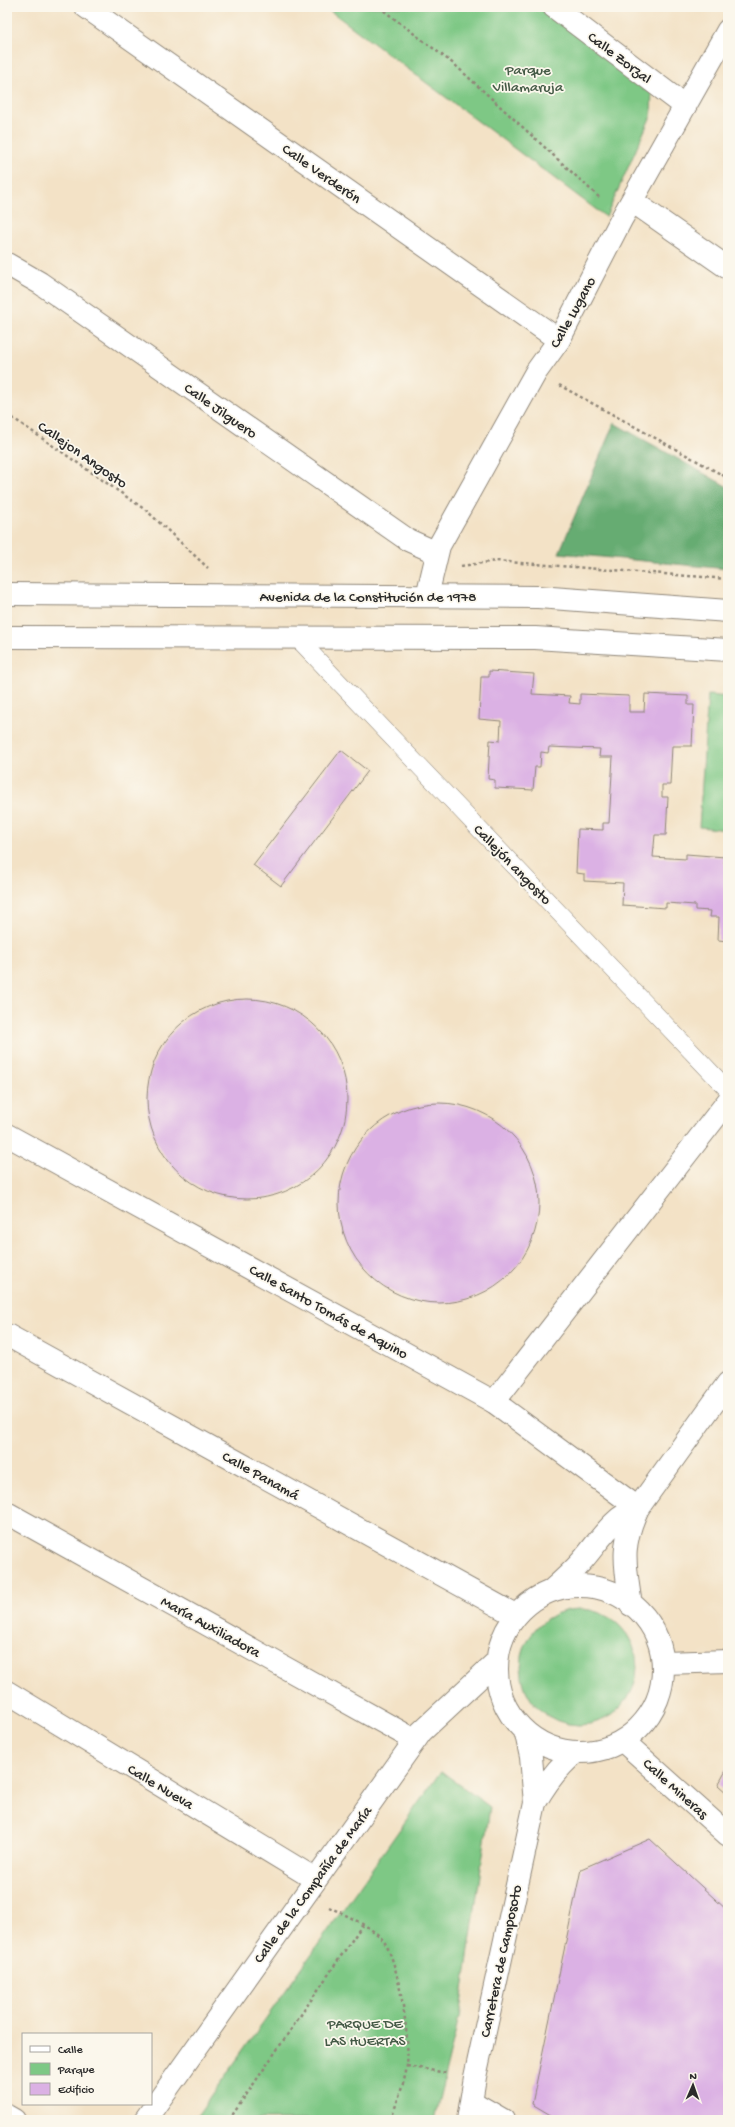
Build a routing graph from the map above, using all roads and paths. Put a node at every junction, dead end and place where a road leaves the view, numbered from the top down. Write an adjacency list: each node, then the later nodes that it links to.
1 (86, 7): 9 (street, Calle Verderón)
2 (379, 7): 6 (path)
3 (554, 7): 5 (street, Calle Zorzal)
4 (728, 30): 5 (street, Calle Lugano)
5 (686, 106): 6 (street, Calle Lugano)
6 (627, 210): 8 (street); 9 (street, Calle Lugano)
7 (7, 264): 13 (street, Calle Jilguero)
8 (728, 268)
9 (559, 340): 10 (street, Calle Lugano)
10 (536, 372): 12 (path); 13 (street, Calle Lugano)
11 (7, 414): 15 (path, Callejon Angosto)
12 (728, 478)
13 (437, 553): 16 (street, Calle Lugano)
14 (7, 594): 15 (street, Avenida de la Constitución de 1978)
15 (222, 596): 16 (street, Avenida de la Constitución de 1978)
16 (427, 596): 17 (street, Avenida de la Constitución de 1978)
17 (728, 611)
18 (7, 637): 19 (street)
19 (297, 638): 20 (street); 21 (lane, Callejón angosto)
20 (728, 650)
21 (728, 1090)
22 (728, 1101): 26 (street)
23 (7, 1135): 26 (street, Calle Santo Tomás de Aquino)
24 (7, 1335): 31 (street, Calle Panamá)
25 (728, 1383): 27 (street)
26 (494, 1402): 27 (street, Calle Santo Tomás de Aquino)
27 (638, 1508): 29 (street); 30 (street)
28 (7, 1513): 37 (street, María Auxiliadora)
29 (552, 1590): 30 (street); 31 (street)
30 (631, 1604): 34 (street)
31 (515, 1615): 33 (street)
32 (728, 1661): 34 (street)
33 (496, 1662): 36 (street); 37 (street, Calle de la Compañía de María)
34 (664, 1663): 38 (street)
35 (7, 1692): 42 (street, Calle Nueva)
36 (526, 1734): 39 (street); 40 (street, Carretera de Camposoto)
37 (415, 1740): 42 (street, Calle de la Compañía de María)
38 (623, 1741): 39 (street); 41 (street, Calle Mineras)
39 (575, 1753): 40 (street, Carretera de Camposoto)
40 (535, 1803): 45 (street, Carretera de Camposoto)
41 (728, 1835)
42 (310, 1886): 43 (path); 49 (street, Calle de la Compañía de María)
43 (363, 1924): 44 (path); 50 (path)
44 (407, 2066): 45 (path); 51 (path)
45 (476, 2077): 46 (street, Carretera de Camposoto)
46 (470, 2111): 52 (street)
47 (7, 2116): 48 (street)
48 (14, 2120)
49 (145, 2120)
50 (229, 2120)
51 (390, 2120)
52 (503, 2120)

